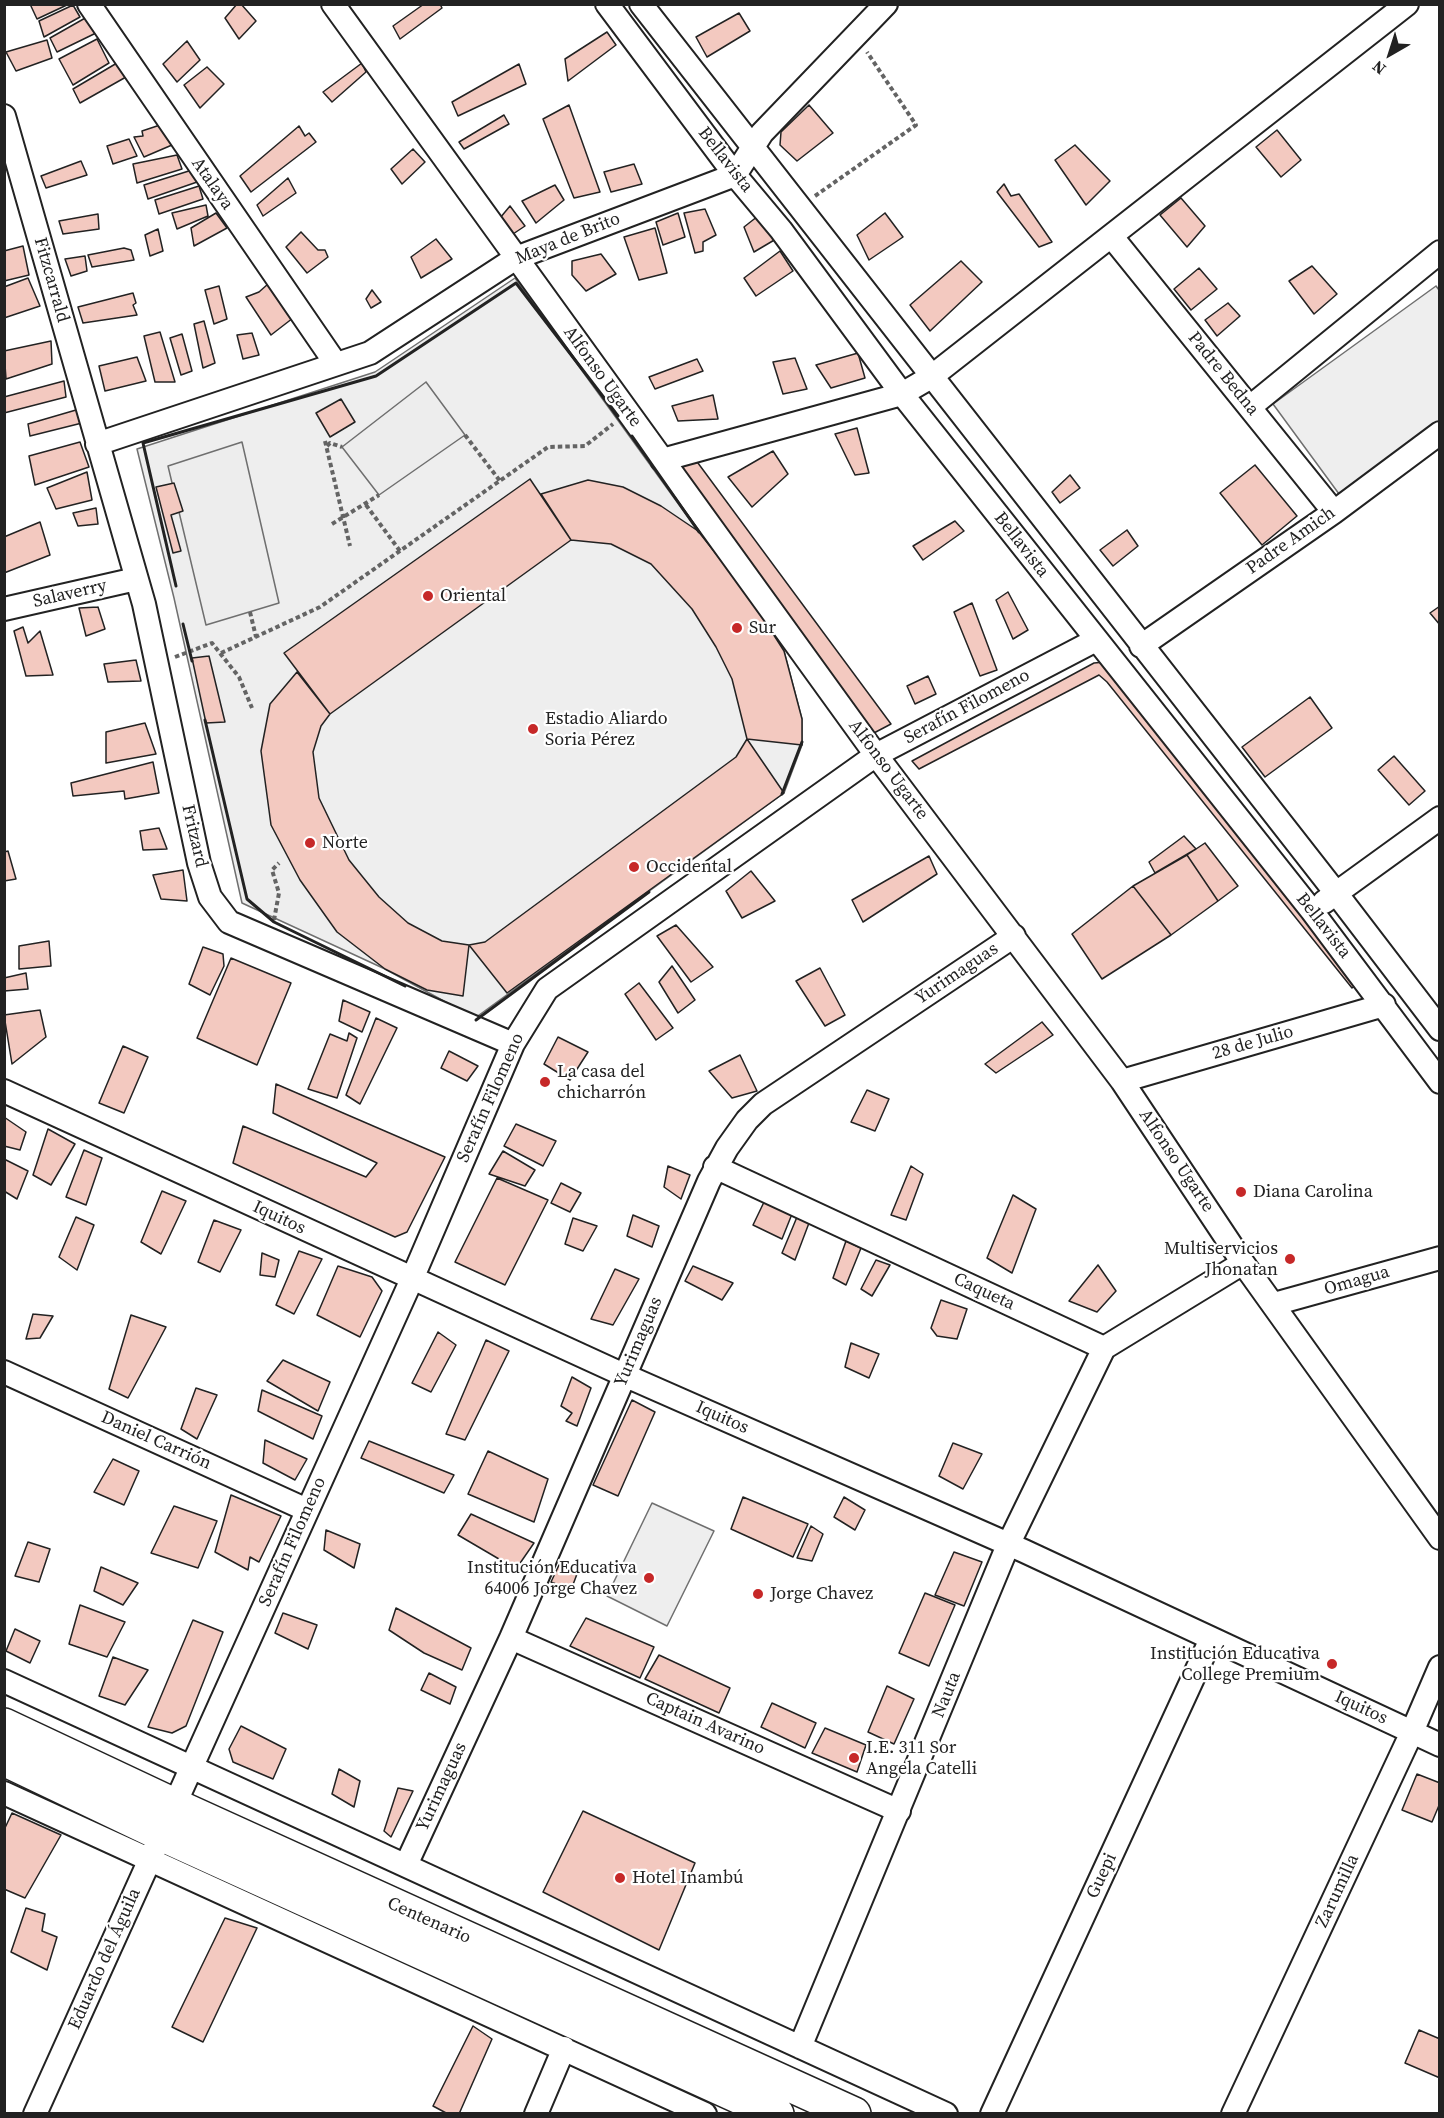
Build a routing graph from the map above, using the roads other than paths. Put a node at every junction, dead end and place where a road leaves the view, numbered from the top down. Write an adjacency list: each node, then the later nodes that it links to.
1 (89, 4): 13 (street, Atalaya)
2 (333, 4): 12 (street, Alfonso Ugarte)
3 (607, 4): 9 (street, Bellavista)
4 (640, 4): 8 (street, Bellavista)
5 (886, 4): 8 (street)
6 (1407, 4): 10 (street)
7 (4, 116): 18 (street, Fitzcarrald)
8 (753, 151): 9 (street); 14 (street, Bellavista)
9 (735, 175): 12 (street, Maya de Brito); 15 (street, Bellavista)
10 (1112, 237): 14 (street); 16 (street, Padre Bedna)
11 (1439, 252): 16 (street)
12 (516, 258): 13 (street, Maya de Brito); 19 (street, Alfonso Ugarte)
13 (336, 364): 18 (street, Maya de Brito)
14 (931, 377): 15 (street); 24 (street, Bellavista)
15 (902, 394): 19 (street); 23 (street, Bellavista)
16 (1250, 407): 20 (street, Padre Bedna)
17 (1440, 433): 20 (street, Padre Amich)
18 (97, 444): 21 (street, Fritzard)
19 (662, 460): 25 (street, Alfonso Ugarte)
20 (1334, 512): 24 (street, Padre Amich)
21 (136, 579): 22 (street, Salaverry); 32 (street, Fritzard)
22 (4, 609)
23 (1096, 640): 25 (street, Serafín Filomeno); 28 (street, Bellavista)
24 (1141, 646): 27 (street, Bellavista)
25 (876, 755): 29 (street, Alfonso Ugarte); 32 (street, Serafín Filomeno)
26 (1440, 818): 27 (street)
27 (1336, 893): 28 (street); 31 (street, Bellavista)
28 (1312, 910): 30 (street, Bellavista)
29 (1014, 936): 33 (street, Alfonso Ugarte); 36 (street, Yurimaguas)
30 (1384, 1005): 33 (street, 28 de Julio); 34 (street, Bellavista)
31 (1440, 1029)
32 (513, 1044): 39 (street, Serafín Filomeno)
33 (1122, 1080): 38 (street, Alfonso Ugarte)
34 (1440, 1082)
35 (4, 1091): 39 (street, Iquitos)
36 (715, 1167): 41 (street, Caqueta); 43 (street, Yurimaguas)
37 (1440, 1258): 40 (street, Omagua)
38 (1243, 1263): 40 (street, Alfonso Ugarte); 41 (street)
39 (412, 1279): 43 (street, Iquitos); 44 (street, Serafín Filomeno)
40 (1274, 1304): 45 (street, Alfonso Ugarte)
41 (1104, 1348): 46 (street, Nauta)
42 (4, 1372): 44 (street, Daniel Carrión)
43 (624, 1375): 46 (street, Iquitos); 47 (street, Yurimaguas)
44 (307, 1509): 55 (street, Serafín Filomeno)
45 (1440, 1538)
46 (1008, 1545): 48 (street, Iquitos); 57 (street, Nauta)
47 (511, 1638): 57 (street, Captain Avarino); 59 (street, Yurimaguas)
48 (1211, 1639): 52 (street, Iquitos); 68 (street, Guepi)
49 (1440, 1667): 52 (street, Zarumilla)
50 (4, 1681): 55 (street)
51 (4, 1725): 58 (highway, Centenario)
52 (1412, 1732): 53 (street, Iquitos); 69 (street, Zarumilla)
53 (1440, 1745)
54 (4, 1759): 58 (highway, Centenario)
55 (192, 1767): 58 (street, Serafín Filomeno); 59 (street)
56 (4, 1793): 58 (street)
57 (899, 1811): 60 (street, Nauta)
58 (161, 1833): 61 (street); 62 (street, Eduardo del Águila); 65 (highway, Centenario); 66 (highway, Centenario)
59 (406, 1865): 60 (street)
60 (800, 2047): 67 (street)
61 (564, 2048): 63 (street); 64 (street)
62 (35, 2114)
63 (536, 2114)
64 (705, 2114)
65 (777, 2114)
66 (854, 2114)
67 (946, 2114)
68 (992, 2114)
69 (1233, 2114)

